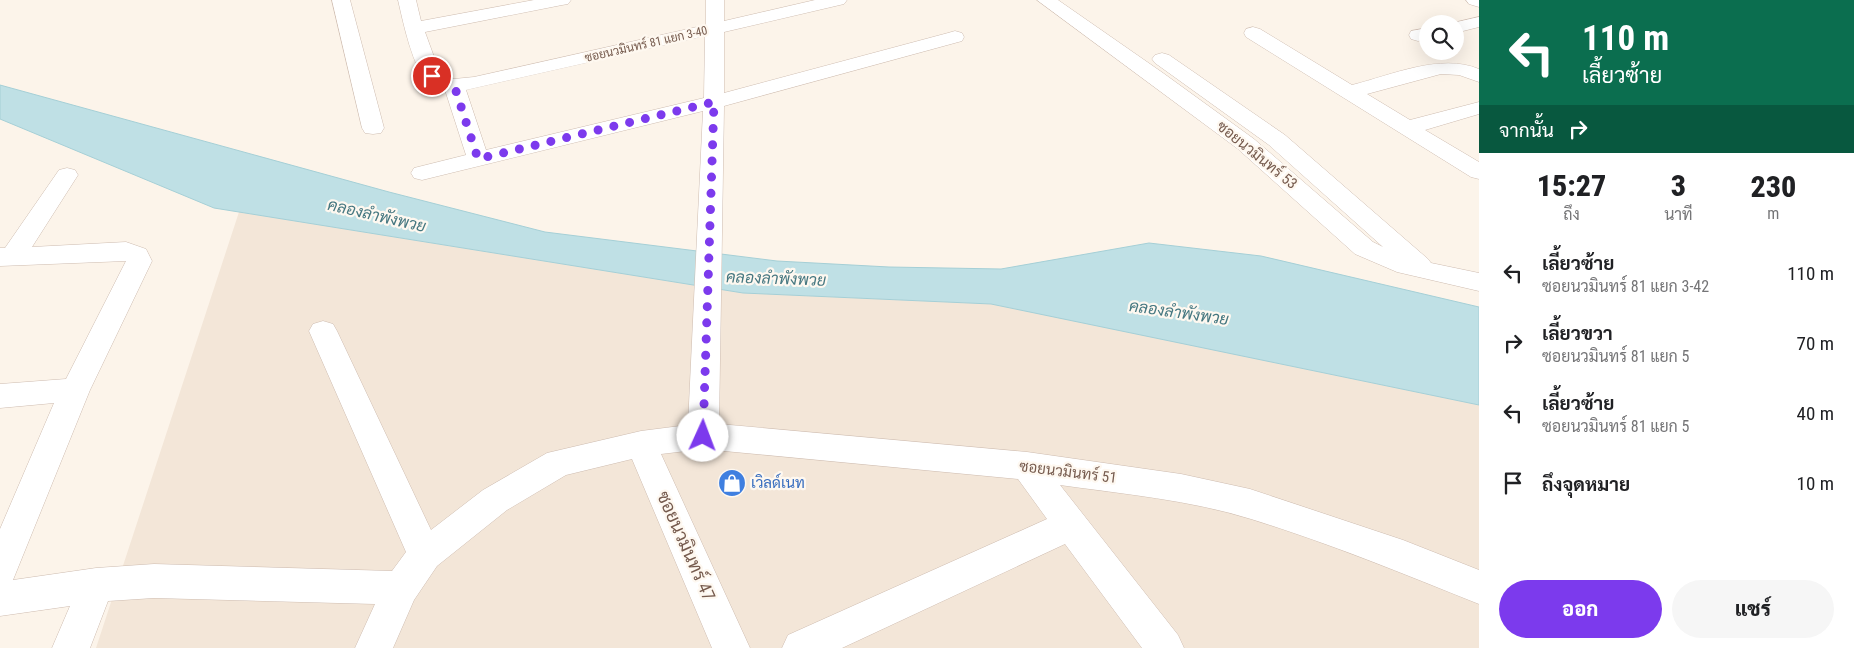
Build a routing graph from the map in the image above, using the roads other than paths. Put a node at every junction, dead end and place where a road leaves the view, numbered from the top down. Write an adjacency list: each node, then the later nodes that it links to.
1 (341, 0): 21 (street)
2 (407, 0): 12 (street)
3 (562, 0): 12 (street)
4 (715, 0): 13 (street)
5 (838, 0): 13 (street, ซอยนวมินทร์ 81 แยก 3-40)
6 (1046, 0): 28 (street, ซอยนวมินทร์ 53)
7 (1078, 0): 28 (street)
8 (1475, 0): 9 (street)
9 (1479, 2)
10 (1479, 22): 11 (street)
11 (1464, 25)
12 (414, 28): 17 (street)
13 (716, 28): 17 (street, ซอยนวมินทร์ 81 แยก 3-40); 19 (street)
14 (1252, 33): 18 (street)
15 (955, 37): 19 (street)
16 (1479, 76): 18 (street)
17 (454, 85): 23 (street)
18 (1350, 92): 22 (street)
19 (714, 102): 23 (street); 33 (street)
20 (1479, 108): 22 (street)
21 (373, 128)
22 (1407, 128): 24 (street)
23 (478, 159): 25 (street)
24 (1476, 168)
25 (422, 173)
26 (67, 175): 27 (street)
27 (6, 257): 31 (street)
28 (1426, 271): 29 (street, ซอยนวมินทร์ 53)
29 (1479, 282)
30 (323, 332): 37 (street)
31 (75, 390): 32 (street); 38 (street)
32 (0, 396)
33 (703, 436): 34 (street, ซอยนวมินทร์ 51); 35 (street, ซอยนวมินทร์ 51)
34 (641, 444): 37 (street, ซอยนวมินทร์ 51); 45 (street, ซอยนวมินทร์ 47)
35 (1027, 466): 36 (street); 40 (street, ซอยนวมินทร์ 51)
36 (1070, 525): 46 (street); 47 (street)
37 (425, 555): 41 (street, ซอยนวมินทร์ 51)
38 (0, 570)
39 (96, 585): 41 (street); 42 (street); 43 (street)
40 (1479, 587)
41 (401, 588): 44 (street, ซอยนวมินทร์ 51)
42 (0, 599)
43 (71, 648)
44 (374, 648)
45 (731, 648)
46 (801, 648)
47 (1165, 648)

